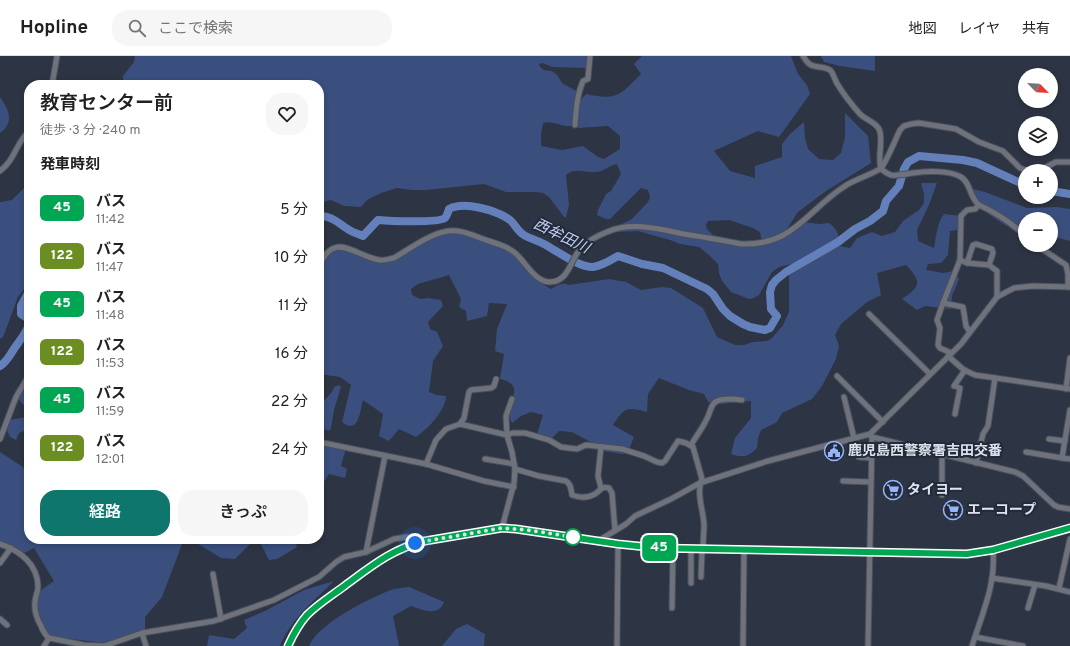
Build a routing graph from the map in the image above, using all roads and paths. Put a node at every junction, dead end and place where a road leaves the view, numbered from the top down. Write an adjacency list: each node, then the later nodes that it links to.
1 (57, 56): 4 (street)
2 (590, 56): 5 (street)
3 (803, 56): 10 (street)
4 (53, 80)
5 (575, 125)
6 (24, 136): 11 (street)
7 (1070, 162): 8 (street)
8 (1052, 164)
9 (1018, 166): 10 (street)
10 (880, 168): 12 (street); 15 (street)
11 (0, 171)
12 (979, 205): 13 (street); 16 (street)
13 (1018, 230)
14 (1046, 252): 19 (street)
15 (324, 257)
16 (960, 260): 17 (street); 21 (street)
17 (967, 263): 18 (street); 18 (street)
18 (989, 266): 20 (street)
19 (1069, 287): 20 (street)
20 (997, 297): 23 (street)
21 (942, 303): 23 (street); 24 (street)
22 (869, 314): 27 (street)
23 (970, 332): 24 (street)
24 (950, 355): 26 (street); 27 (street)
25 (1070, 358): 32 (street)
26 (965, 370): 29 (street); 37 (street)
27 (930, 374): 38 (street)
28 (837, 376): 38 (street)
29 (995, 378): 32 (street); 58 (street)
30 (496, 379): 39 (street)
31 (24, 383): 44 (street)
32 (1068, 389)
33 (844, 397): 43 (street)
34 (512, 399): 41 (street)
35 (742, 400): 48 (street)
36 (1070, 413): 40 (street)
37 (955, 414)
38 (883, 422): 42 (street)
39 (460, 424): 41 (street); 59 (street)
40 (1068, 434): 46 (street)
41 (507, 435): 49 (street); 60 (street)
42 (871, 436): 43 (street); 51 (street); 54 (street)
43 (854, 438): 63 (street)
44 (0, 439)
45 (1049, 439): 46 (street)
46 (1065, 442): 55 (street)
47 (324, 443): 52 (street)
48 (691, 445): 49 (street); 63 (street)
49 (601, 447): 65 (street)
50 (1026, 452): 55 (street)
51 (942, 454): 58 (street); 66 (street)
52 (385, 456): 59 (street); 82 (street)
53 (859, 457): 54 (street)
54 (871, 458): 62 (street)
55 (1062, 458): 57 (street)
56 (485, 459): 60 (street)
57 (1070, 459)
58 (976, 463): 67 (street)
59 (426, 464): 64 (street)
60 (515, 466): 64 (street); 65 (street)
61 (843, 481): 62 (street)
62 (870, 482): 83 (street)
63 (700, 483): 70 (street); 79 (street)
64 (514, 487): 68 (street)
65 (601, 488): 70 (street)
66 (942, 495)
67 (1070, 509)
68 (502, 528): 72 (main road); 73 (main road)
69 (1070, 528): 81 (main road)
70 (615, 530): 73 (street)
71 (1070, 539): 90 (street)
72 (425, 541): 82 (street); 102 (main road)
73 (598, 541): 75 (main road)
74 (0, 544): 76 (street)
75 (618, 544): 77 (main road); 103 (street)
76 (11, 548): 84 (street); 99 (street)
77 (673, 549): 78 (main road); 92 (street)
78 (691, 549): 79 (main road); 88 (street)
79 (702, 550): 80 (main road); 86 (street)
80 (744, 550): 83 (main road); 104 (street)
81 (993, 550): 83 (main road); 87 (street)
82 (366, 552): 94 (street)
83 (869, 552): 105 (street)
84 (0, 563)
85 (213, 574): 94 (street)
86 (701, 577)
87 (992, 578): 89 (street); 98 (street)
88 (691, 583)
89 (1035, 584): 90 (street); 93 (street)
90 (1059, 588): 91 (street)
91 (1070, 592)
92 (672, 608)
93 (1028, 608)
94 (221, 619): 97 (street)
95 (0, 620): 96 (street)
96 (7, 624)
97 (142, 633): 99 (street); 101 (street)
98 (975, 637): 106 (street); 107 (street)
99 (49, 638): 100 (street)
100 (44, 646)
101 (146, 646)
102 (288, 646)
103 (617, 646)
104 (743, 646)
105 (868, 646)
106 (972, 646)
107 (1022, 646)

